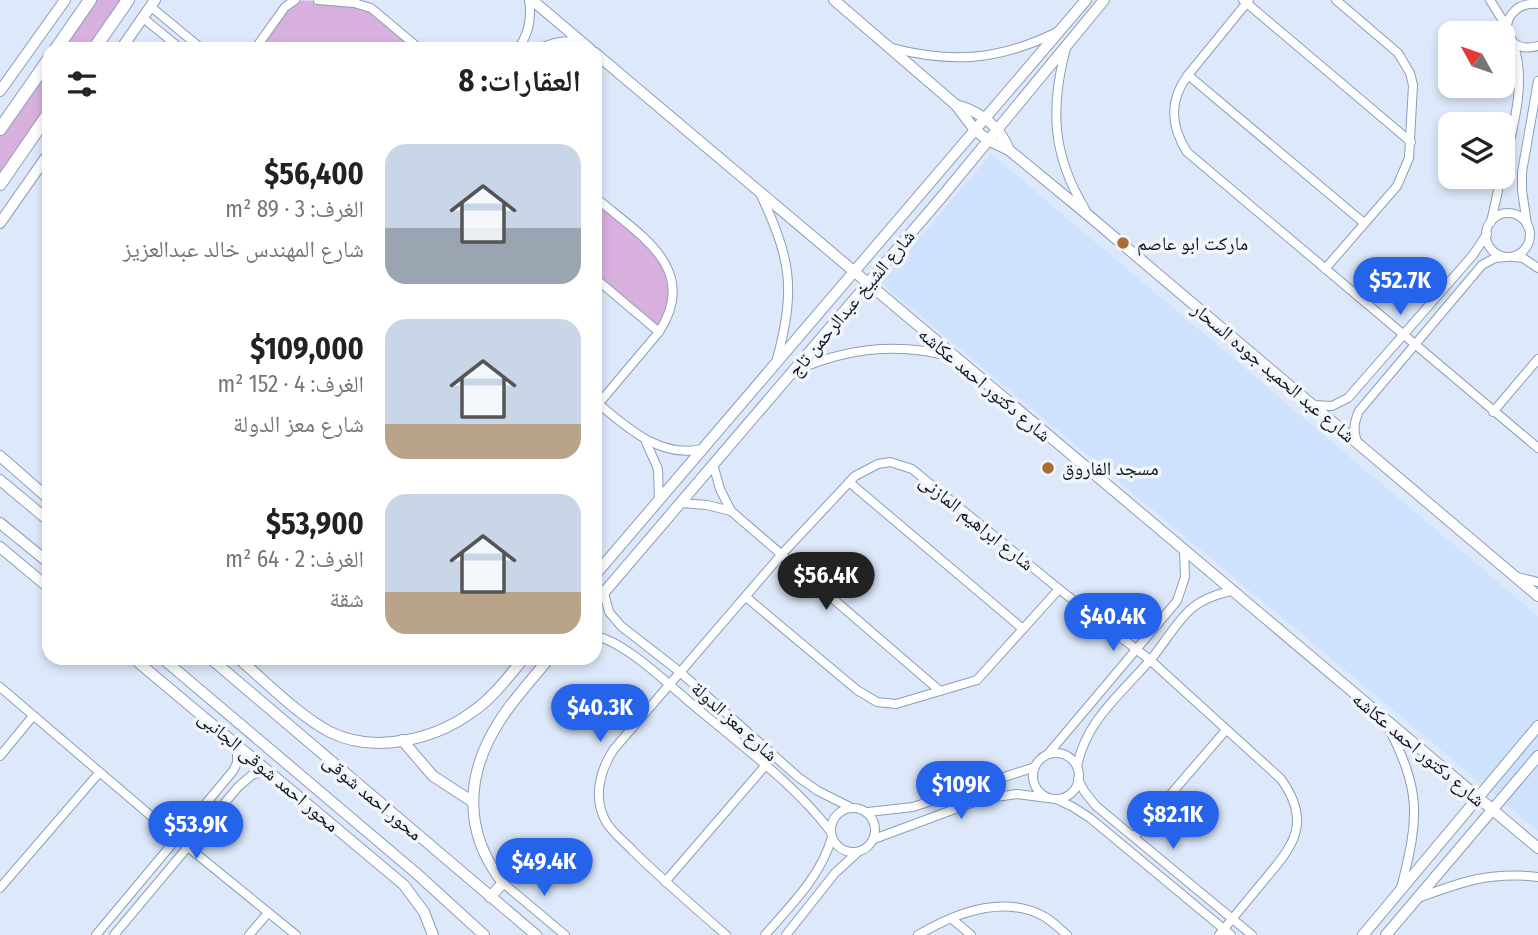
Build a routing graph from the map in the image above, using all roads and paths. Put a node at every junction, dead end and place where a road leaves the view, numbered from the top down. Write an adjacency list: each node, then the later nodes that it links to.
1 (65, 0): 39 (street)
2 (90, 0): 19 (main road)
3 (128, 0): 20 (main road)
4 (295, 0): 24 (street)
5 (318, 0): 25 (street)
6 (531, 0): 26 (street); 29 (street)
7 (834, 0): 33 (street, شارع عبد الحميد جوده السحار)
8 (1086, 0): 18 (street, شارع الشيخ عبدالرحمن تاج)
9 (1336, 0): 48 (street)
10 (1490, 0): 16 (street)
11 (1100, 1): 30 (street, شارع الشيخ عبدالرحمن تاج)
12 (1246, 1): 37 (street); 48 (street)
13 (1532, 2): 17 (street)
14 (153, 3): 15 (street); 23 (street)
15 (142, 17): 21 (street); 22 (street)
16 (1503, 21)
17 (1507, 21)
18 (1059, 31): 33 (street); 42 (street, شارع الشيخ عبدالرحمن تاج)
19 (61, 42)
20 (99, 42)
21 (126, 42)
22 (172, 42)
23 (195, 42)
24 (260, 42)
25 (411, 42)
26 (522, 42)
27 (556, 42): 28 (street)
28 (574, 42)
29 (582, 42)
30 (1068, 42): 45 (street, شارع الشيخ عبدالرحمن تاج); 55 (street)
31 (1516, 43): 32 (street)
32 (1538, 46)
33 (892, 48): 40 (street, شارع عبد الحميد جوده السحار)
34 (1516, 50): 41 (street)
35 (602, 59): 53 (street, شارع دكتور احمد عكاشه)
36 (42, 69): 44 (main road)
37 (1188, 75): 58 (street); 64 (street)
38 (1538, 81): 59 (street)
39 (0, 91)
40 (956, 105): 42 (street, شارع عبد الحميد جوده السحار); 46 (street, شارع عبد الحميد جوده السحار)
41 (1514, 112)
42 (985, 118): 45 (street, شارع عبد الحميد جوده السحار); 46 (street, شارع الشيخ عبدالرحمن تاج)
43 (42, 124): 51 (main road)
44 (0, 129)
45 (998, 129): 47 (street, شارع الشيخ عبدالرحمن تاج); 49 (street, شارع عبد الحميد جوده السحار)
46 (975, 130): 47 (street, شارع عبد الحميد جوده السحار); 65 (street, شارع الشيخ عبدالرحمن تاج)
47 (988, 140): 49 (street, شارع عبد الحميد جوده السحار); 67 (street, شارع الشيخ عبدالرحمن تاج)
48 (1411, 142): 58 (street)
49 (1009, 150): 55 (street, شارع عبد الحميد جوده السحار)
50 (42, 163): 57 (street)
51 (0, 184)
52 (1499, 189): 56 (street)
53 (760, 193): 65 (street, شارع دكتور احمد عكاشه); 73 (street)
54 (602, 203): 68 (street)
55 (1088, 215): 76 (street, شارع عبد الحميد جوده السحار)
56 (1491, 222): 59 (street); 60 (street)
57 (0, 223)
58 (1364, 223): 64 (street)
59 (1529, 228): 61 (street); 62 (street)
60 (1487, 234): 62 (street); 69 (street)
61 (1538, 242)
62 (1510, 257): 63 (street); 70 (street)
63 (1538, 268)
64 (1325, 269): 69 (street)
65 (853, 272): 67 (street, شارع دكتور احمد عكاشه); 73 (street, شارع الشيخ عبدالرحمن تاج)
66 (602, 284): 68 (street)
67 (867, 284): 71 (street, شارع دكتور احمد عكاشه); 74 (street, شارع الشيخ عبدالرحمن تاج)
68 (659, 332): 75 (street)
69 (1403, 335): 70 (street); 76 (street)
70 (1414, 345): 78 (street); 80 (street)
71 (955, 358): 74 (street); 94 (street, شارع دكتور احمد عكاشه)
72 (1538, 359): 78 (street)
73 (776, 363): 82 (street, شارع الشيخ عبدالرحمن تاج)
74 (792, 372): 84 (street, شارع الشيخ عبدالرحمن تاج)
75 (602, 397)
76 (1313, 405): 80 (street, شارع عبد الحميد جوده السحار)
77 (602, 408): 79 (street)
78 (1493, 412): 81 (street)
79 (644, 439): 82 (street); 88 (street)
80 (1357, 442): 98 (street, شارع عبد الحميد جوده السحار)
81 (1538, 448)
82 (703, 449): 88 (street, شارع الشيخ عبدالرحمن تاج)
83 (0, 456): 87 (street)
84 (713, 464): 89 (street, شارع الشيخ عبدالرحمن تاج); 90 (street)
85 (0, 480): 91 (street)
86 (849, 482): 95 (street, شارع ابراهيم المازنى); 101 (street, شارع ابراهيم المازنى); 106 (street)
87 (42, 493)
88 (659, 501): 97 (street, شارع الشيخ عبدالرحمن تاج)
89 (681, 503): 90 (street); 103 (street, شارع الشيخ عبدالرحمن تاج)
90 (731, 511): 95 (street)
91 (42, 515)
92 (0, 523): 96 (street)
93 (0, 547): 99 (street)
94 (1184, 551): 102 (street, شارع دكتور احمد عكاشه); 108 (street)
95 (781, 555): 105 (street, شارع ابراهيم المازنى); 119 (street)
96 (42, 558)
97 (602, 567)
98 (1514, 576): 100 (street); 104 (street, شارع عبد الحميد جوده السحار)
99 (42, 582)
100 (1538, 582)
101 (1059, 589): 106 (street); 108 (street, شارع ابراهيم المازنى)
102 (1231, 591): 109 (street); 122 (street, شارع دكتور احمد عكاشه)
103 (604, 593): 116 (street, شارع معز الدولة)
104 (1538, 596)
105 (746, 597): 116 (street, شارع ابراهيم المازنى); 119 (street)
106 (1023, 629): 119 (street)
107 (602, 638): 117 (street, شارع معز الدولة)
108 (1136, 649): 109 (street, شارع ابراهيم المازنى); 128 (street)
109 (1150, 660): 125 (street, شارع ابراهيم المازنى); 133 (street)
110 (141, 665): 127 (street, محور احمد شوقى الجانبى)
111 (170, 665): 150 (street, محور احمد شوقى)
112 (218, 665): 123 (street, محور احمد شوقى)
113 (246, 665): 120 (street)
114 (518, 665): 126 (street)
115 (544, 665): 139 (street)
116 (680, 672): 117 (street, شارع ابراهيم المازنى); 140 (street, شارع معز الدولة)
117 (669, 685): 131 (street, شارع معز الدولة); 152 (street, شارع ابراهيم المازنى)
118 (0, 687): 121 (street)
119 (940, 691)
120 (299, 709): 123 (street); 126 (street)
121 (33, 716): 129 (street); 135 (street)
122 (1383, 717): 138 (street, شارع دكتور احمد عكاشه); 156 (street)
123 (286, 723): 157 (street, محور احمد شوقى)
124 (1538, 726): 138 (street)
125 (1226, 730): 144 (street); 161 (street, شارع ابراهيم المازنى)
126 (402, 740): 139 (street)
127 (237, 744): 134 (street, محور احمد شوقى الجانبى); 145 (street)
128 (1048, 754): 132 (street); 133 (street)
129 (0, 756)
130 (1538, 756): 141 (street)
131 (765, 766): 143 (street, شارع معز الدولة); 152 (street)
132 (1035, 766): 137 (street); 142 (street)
133 (1077, 766): 136 (street)
134 (268, 770): 147 (street); 154 (street, محور احمد شوقى الجانبى)
135 (99, 773): 145 (street); 155 (street)
136 (1078, 779): 137 (street); 144 (street)
137 (1052, 798): 146 (street); 163 (street)
138 (1478, 798): 141 (street, شارع دكتور احمد عكاشه); 156 (street)
139 (473, 802): 153 (street)
140 (850, 807): 142 (street); 143 (street)
141 (1492, 810): 148 (street, شارع دكتور احمد عكاشه); 158 (street)
142 (867, 812): 146 (street)
143 (831, 835): 149 (street); 173 (street)
144 (1134, 837): 161 (street)
145 (178, 839): 147 (street); 164 (street)
146 (874, 839): 149 (street)
147 (188, 847): 159 (street); 165 (street)
148 (1538, 848)
149 (859, 852): 174 (street)
150 (416, 873): 154 (street); 169 (street, محور احمد شوقى)
151 (1538, 877): 158 (street)
152 (665, 882): 172 (street, شارع ابراهيم المازنى)
153 (503, 883): 157 (street); 171 (street)
154 (404, 885): 168 (street, محور احمد شوقى الجانبى)
155 (0, 888)
156 (1400, 891): 162 (street)
157 (490, 897): 170 (street, محور احمد شوقى)
158 (1418, 898): 180 (street)
159 (268, 913): 166 (street); 167 (street)
160 (952, 919): 175 (street); 176 (street); 177 (street)
161 (1232, 919): 163 (street, شارع ابراهيم المازنى); 179 (street)
162 (1367, 931): 180 (street)
163 (1221, 932): 178 (street)
164 (96, 935)
165 (114, 935)
166 (249, 935)
167 (296, 935)
168 (433, 935)
169 (484, 935)
170 (536, 935)
171 (565, 935)
172 (726, 935)
173 (765, 935)
174 (786, 935)
175 (918, 935)
176 (971, 935)
177 (1067, 935)
178 (1231, 935)
179 (1252, 935)
180 (1384, 935)

